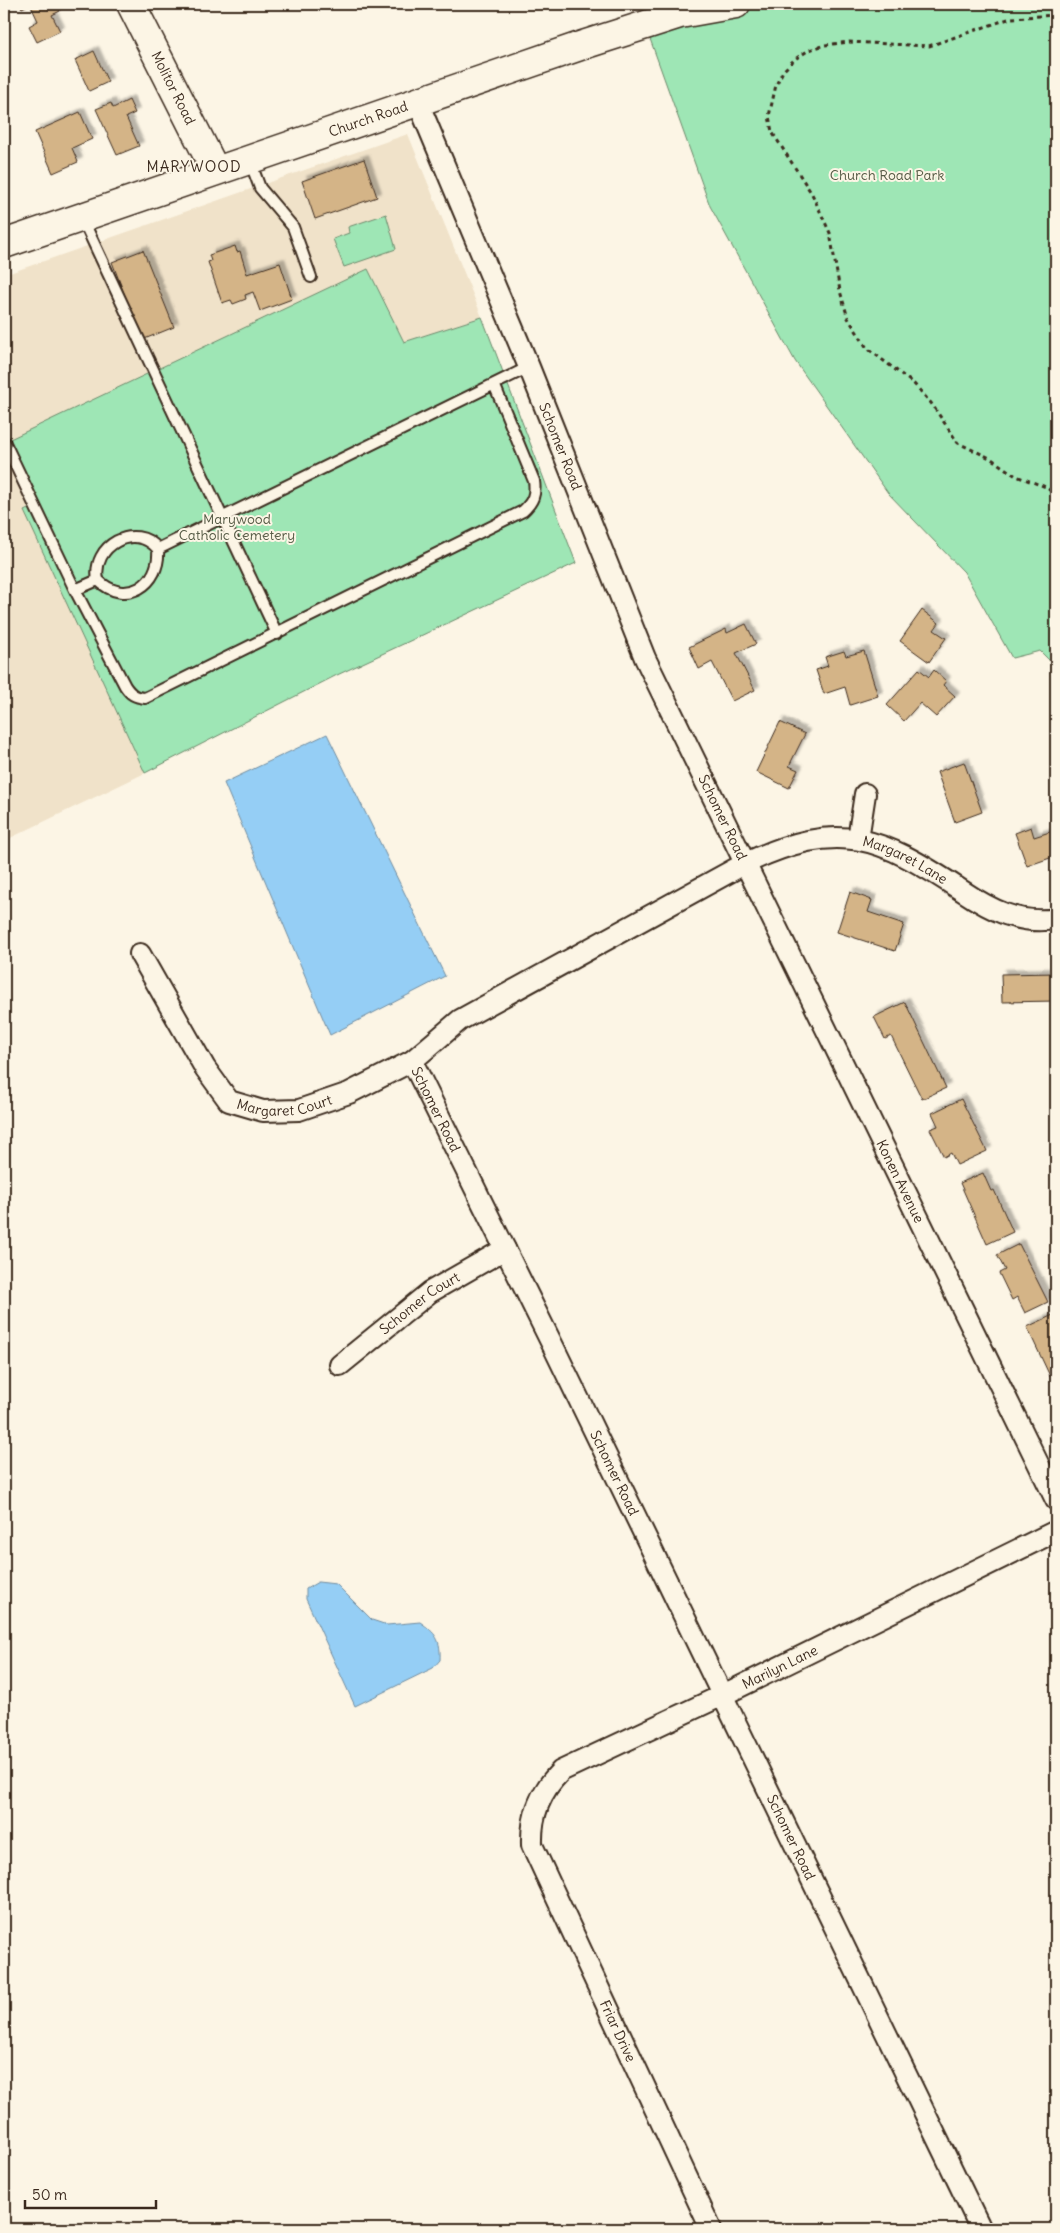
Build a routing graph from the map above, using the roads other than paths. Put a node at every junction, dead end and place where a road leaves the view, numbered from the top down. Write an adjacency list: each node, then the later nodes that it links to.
1 (131, 4): 5 (street, Molitor Road)
2 (736, 4): 3 (street, Church Road)
3 (417, 100): 4 (street, Church Road); 9 (street, Schomer Road)
4 (249, 158): 5 (street, Church Road); 8 (lane)
5 (215, 170): 6 (street, Church Road)
6 (82, 216): 7 (street, Church Road); 12 (lane)
7 (4, 244)
8 (311, 277)
9 (529, 367): 10 (lane); 19 (street, Schomer Road)
10 (494, 384): 12 (lane); 16 (lane)
11 (4, 441): 15 (lane)
12 (220, 518): 13 (lane); 16 (lane)
13 (158, 549): 14 (lane); 14 (lane)
14 (98, 580): 15 (lane)
15 (75, 590): 16 (lane)
16 (276, 634)
17 (865, 794): 18 (street)
18 (858, 839): 19 (street, Margaret Lane); 20 (street, Margaret Lane)
19 (746, 862): 22 (street, Schomer Road); 25 (street, Konen Avenue)
20 (1056, 919)
21 (140, 954): 22 (street, Margaret Court)
22 (412, 1061): 23 (street, Schomer Road)
23 (506, 1249): 24 (street, Schomer Court); 27 (street, Schomer Road)
24 (340, 1365)
25 (1056, 1500)
26 (1056, 1531): 27 (street, Marilyn Lane)
27 (723, 1695): 28 (street, Marilyn Lane); 30 (street, Schomer Road)
28 (531, 1830): 29 (street, Friar Drive)
29 (711, 2229)
30 (981, 2229)

